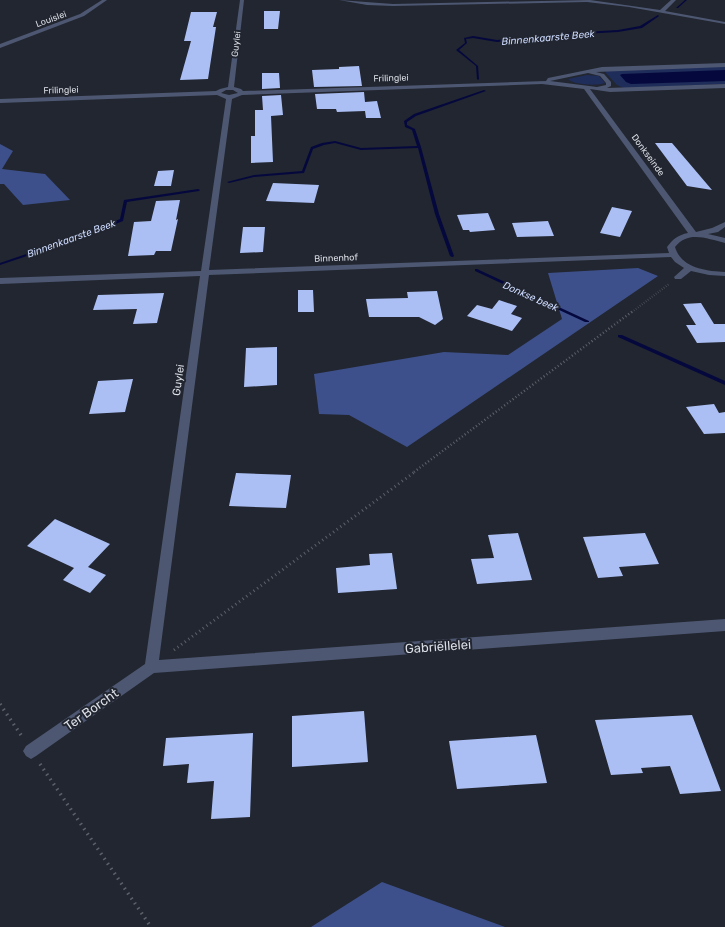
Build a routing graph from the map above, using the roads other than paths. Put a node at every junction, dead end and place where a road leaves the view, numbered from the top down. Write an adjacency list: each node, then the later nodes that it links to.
1 (105, 0): 7 (street, Louislei)
2 (242, 0): 15 (street, Guylei)
3 (341, 0): 5 (street)
4 (674, 0): 5 (street)
5 (662, 11): 6 (street)
6 (725, 23)
7 (0, 46)
8 (725, 65): 9 (street, Frilinglei)
9 (586, 72): 10 (street, Frilinglei); 13 (street)
10 (542, 82): 12 (street, Frilinglei); 16 (street, Frilinglei)
11 (725, 86): 13 (street, Frilinglei)
12 (586, 88): 13 (street, Frilinglei); 19 (street, Donkseinde)
13 (597, 89)
14 (218, 93): 15 (street, Frilinglei); 15 (street, Frilinglei); 17 (street, Frilinglei)
15 (230, 93): 16 (street, Frilinglei); 16 (street, Frilinglei); 23 (street, Guylei)
16 (241, 93)
17 (0, 101)
18 (725, 224): 19 (street)
19 (694, 235): 20 (street); 21 (street)
20 (725, 241)
21 (673, 255): 22 (street); 23 (street, Binnenhof)
22 (690, 268): 24 (street); 25 (street)
23 (204, 273): 26 (street, Binnenhof); 28 (street, Guylei)
24 (724, 275)
25 (678, 277)
26 (0, 281)
27 (725, 625): 28 (street, Gabriëllelei)
28 (151, 666): 29 (street, Ter Borcht)
29 (31, 751)

